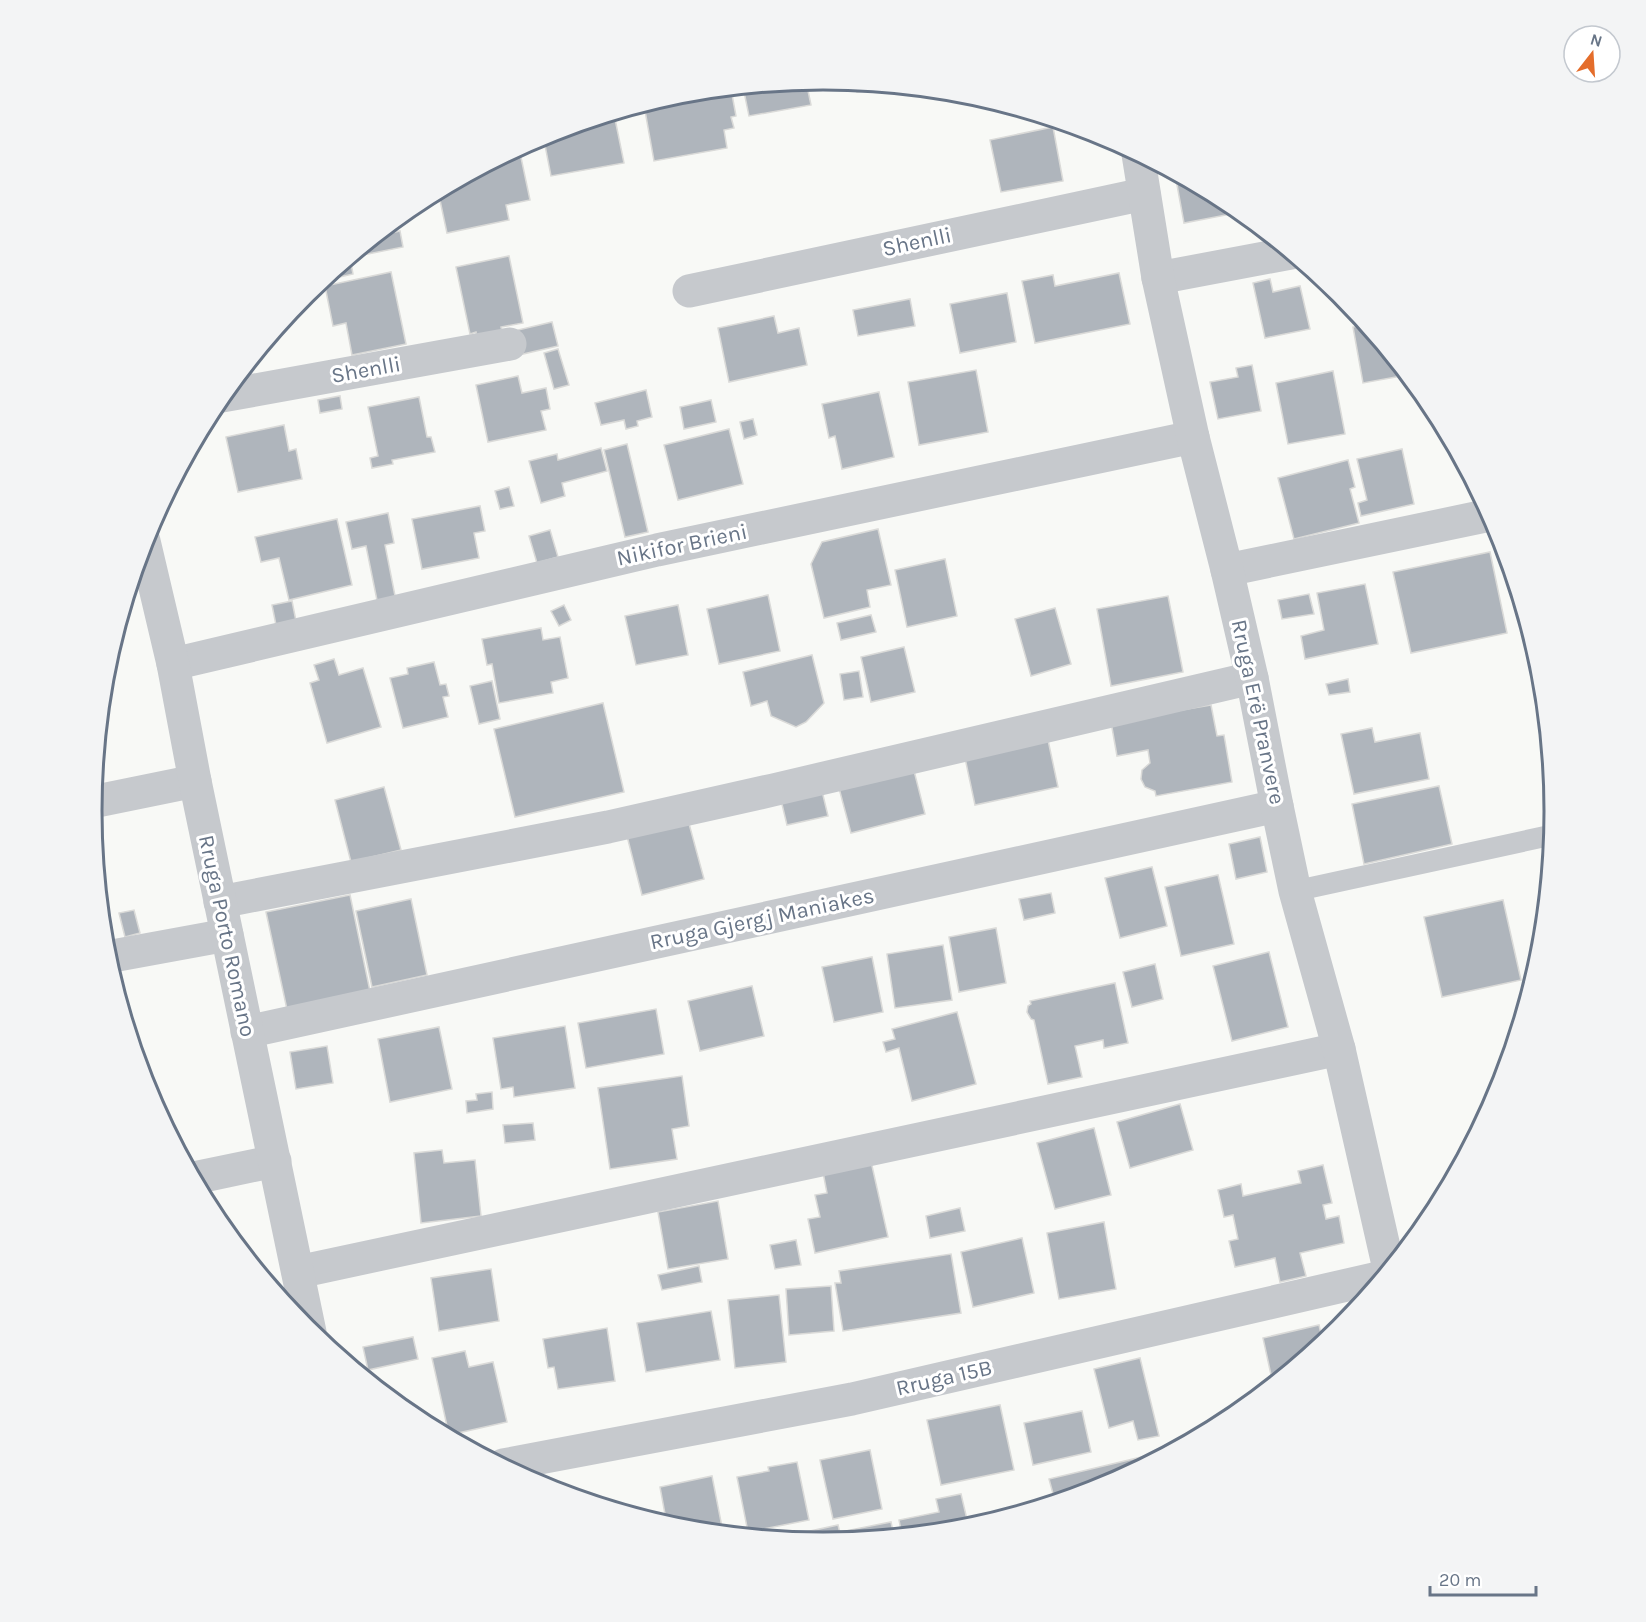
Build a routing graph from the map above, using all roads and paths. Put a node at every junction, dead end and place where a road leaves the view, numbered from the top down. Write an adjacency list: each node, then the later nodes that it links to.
1 (1139, 163): 2 (street, Rruga Erë Pranvere)
2 (1144, 194): 4 (street, Rruga Erë Pranvere); 5 (street, Shenlli)
3 (1281, 255): 4 (street)
4 (1158, 278): 8 (street, Rruga Erë Pranvere)
5 (689, 291)
6 (510, 344): 7 (street, Shenlli)
7 (236, 394)
8 (1193, 437): 11 (street, Rruga Erë Pranvere); 12 (street, Nikifor Brieni)
9 (1481, 517): 11 (street)
10 (146, 564): 12 (street, Rruga Porto Romano)
11 (1227, 570): 13 (street, Rruga Erë Pranvere)
12 (173, 664): 14 (street, Rruga Porto Romano)
13 (1252, 678): 16 (street, Rruga Erë Pranvere); 19 (street)
14 (195, 781): 15 (street); 19 (street, Rruga Porto Romano)
15 (102, 800)
16 (1277, 806): 18 (street, Rruga Erë Pranvere); 22 (street, Rruga Gjergj Maniakes)
17 (1543, 837): 18 (lane)
18 (1295, 891): 23 (street, Rruga Erë Pranvere)
19 (220, 902): 20 (street, Rruga Porto Romano)
20 (227, 935): 21 (street); 22 (street, Rruga Porto Romano)
21 (117, 955)
22 (247, 1032): 24 (street, Rruga Porto Romano)
23 (1339, 1049): 26 (street, Rruga Erë Pranvere); 27 (street)
24 (274, 1161): 25 (street); 27 (street, Rruga Porto Romano)
25 (202, 1176)
26 (1387, 1260)
27 (298, 1272): 29 (street, Rruga Porto Romano)
28 (1370, 1280): 30 (street, Rruga 15B)
29 (306, 1314)
30 (515, 1463)

